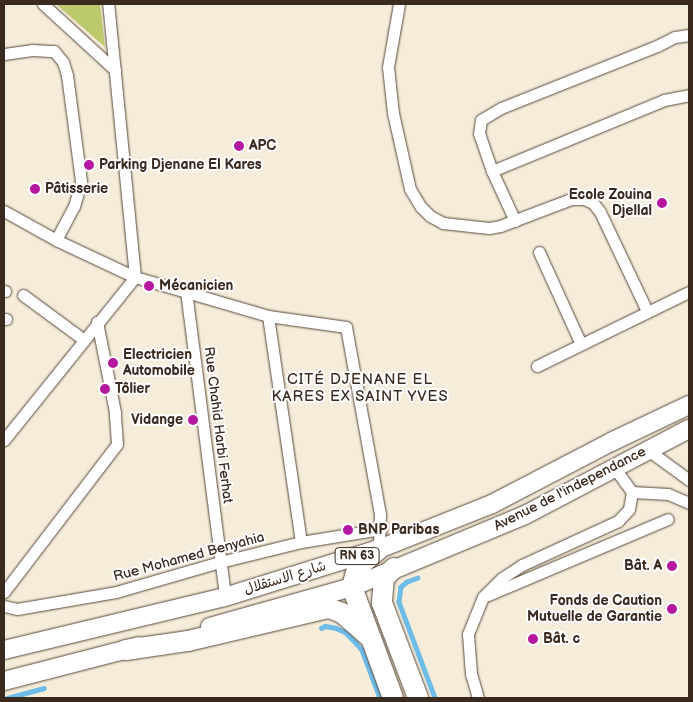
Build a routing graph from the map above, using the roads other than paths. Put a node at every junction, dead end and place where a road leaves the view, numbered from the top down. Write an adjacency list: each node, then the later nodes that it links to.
1 (43, 4): 6 (street)
2 (108, 4): 6 (street)
3 (399, 4): 10 (street)
4 (689, 35): 8 (street)
5 (4, 54): 11 (street)
6 (116, 70): 13 (street)
7 (689, 94): 8 (street)
8 (492, 171): 10 (street)
9 (4, 211): 11 (street)
10 (515, 221): 17 (street)
11 (56, 240): 13 (street)
12 (539, 252): 21 (street)
13 (135, 278): 14 (street); 19 (street)
14 (186, 291): 18 (street); 34 (street, Rue Chahid Harbi Ferhat)
15 (689, 292): 17 (street)
16 (23, 295): 20 (street)
17 (647, 311): 21 (street)
18 (268, 316): 32 (street); 33 (street)
19 (97, 322): 20 (street); 37 (street)
20 (83, 339): 25 (street)
21 (581, 344): 22 (street)
22 (537, 366)
23 (689, 405): 32 (main road, RN 63)
24 (689, 429): 26 (main road, Avenue de l'independance / RN 63)
25 (4, 440)
26 (648, 450): 27 (main road, Avenue de l'independance / RN 63); 28 (street)
27 (614, 467): 29 (street); 35 (main road, Avenue de l'independance / RN 63)
28 (689, 480)
29 (632, 492): 30 (street); 39 (street)
30 (689, 503)
31 (668, 519): 39 (street)
32 (380, 539): 33 (street, Rue Mohamed Benyahia); 36 (highway)
33 (302, 542): 34 (street, Rue Mohamed Benyahia)
34 (220, 562): 38 (street, Rue Chahid Harbi Ferhat); 41 (street, Rue Mohamed Benyahia)
35 (394, 568): 36 (main road, شارع الاستقلال / RN 63); 40 (highway)
36 (355, 574): 38 (main road, شارع الاستقلال / RN 63); 40 (highway); 42 (highway); 44 (main road, شارع الاستقلال / RN 63)
37 (4, 592)
38 (225, 597): 43 (main road, شارع الاستقلال / RN 63)
39 (483, 597): 48 (street)
40 (382, 603): 47 (highway)
41 (4, 606)
42 (371, 638): 44 (highway); 46 (highway)
43 (4, 650)
44 (126, 650): 45 (main road, شارع الاستقلال / RN 63)
45 (4, 681)
46 (394, 698)
47 (418, 698)
48 (478, 698)

